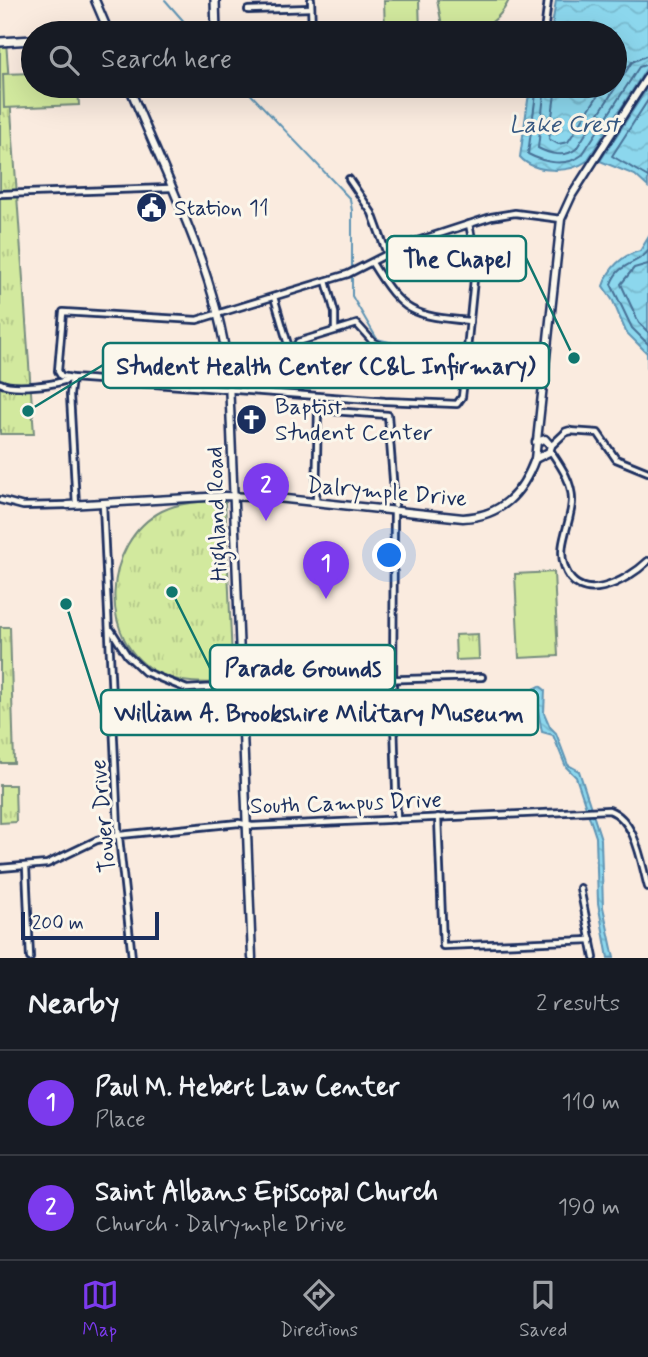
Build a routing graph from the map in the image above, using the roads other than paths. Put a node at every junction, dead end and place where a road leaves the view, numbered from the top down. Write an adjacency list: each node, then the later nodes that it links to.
1 (95, 0): 7 (street)
2 (215, 0): 8 (main road)
3 (311, 0): 5 (street)
4 (548, 0): 10 (street)
5 (311, 8): 6 (street); 9 (street)
6 (248, 10)
7 (103, 21)
8 (216, 21)
9 (312, 21)
10 (545, 21)
11 (21, 40): 12 (main road)
12 (0, 41)
13 (648, 76): 18 (street, Dalrymple Drive)
14 (135, 98): 16 (street, Highland Road)
15 (349, 179): 20 (street)
16 (170, 188): 17 (street); 24 (street, Highland Road)
17 (0, 194)
18 (561, 219): 19 (street); 31 (street, Dalrymple Drive)
19 (469, 224): 20 (street); 25 (street)
20 (387, 254): 21 (street)
21 (372, 263): 22 (street); 25 (street)
22 (326, 281): 23 (street); 26 (street)
23 (274, 297): 24 (street); 27 (street)
24 (218, 313): 28 (street); 30 (street, Highland Road)
25 (470, 321): 30 (street)
26 (335, 329): 26 (street)
27 (294, 365)
28 (72, 378): 29 (street); 30 (street); 39 (street)
29 (0, 383)
30 (229, 388): 35 (street, Highland Road)
31 (538, 420): 32 (street, Dalrymple Drive); 33 (street, Dalrymple Drive)
32 (548, 444): 33 (street); 33 (street); 34 (street); 41 (street)
33 (537, 451): 40 (street, Dalrymple Drive)
34 (648, 472)
35 (232, 497): 37 (street, Dalrymple Drive); 38 (street, Dalrymple Drive); 45 (street, Highland Road)
36 (0, 500): 39 (street, Dalrymple Drive)
37 (316, 502): 40 (street, Dalrymple Drive); 40 (street)
38 (103, 504): 39 (street, Dalrymple Drive); 42 (street, Tower Drive)
39 (72, 505)
40 (394, 508): 44 (street)
41 (648, 561)
42 (108, 626): 45 (street); 49 (street, Tower Drive)
43 (482, 677): 44 (street)
44 (393, 680): 45 (street); 47 (street)
45 (241, 687): 48 (street, Highland Road)
46 (438, 817): 47 (street, South Campus Drive); 52 (street, South Campus Drive); 54 (street)
47 (397, 820): 48 (street, South Campus Drive)
48 (246, 825): 49 (street, South Campus Drive); 57 (street, Highland Road)
49 (120, 835): 50 (street, South Campus Drive); 56 (street, Tower Drive)
50 (26, 867): 51 (street, South Campus Drive); 55 (street)
51 (0, 868)
52 (648, 887)
53 (580, 888): 54 (street)
54 (591, 940): 58 (street)
55 (30, 958)
56 (132, 958)
57 (252, 958)
58 (594, 958)

